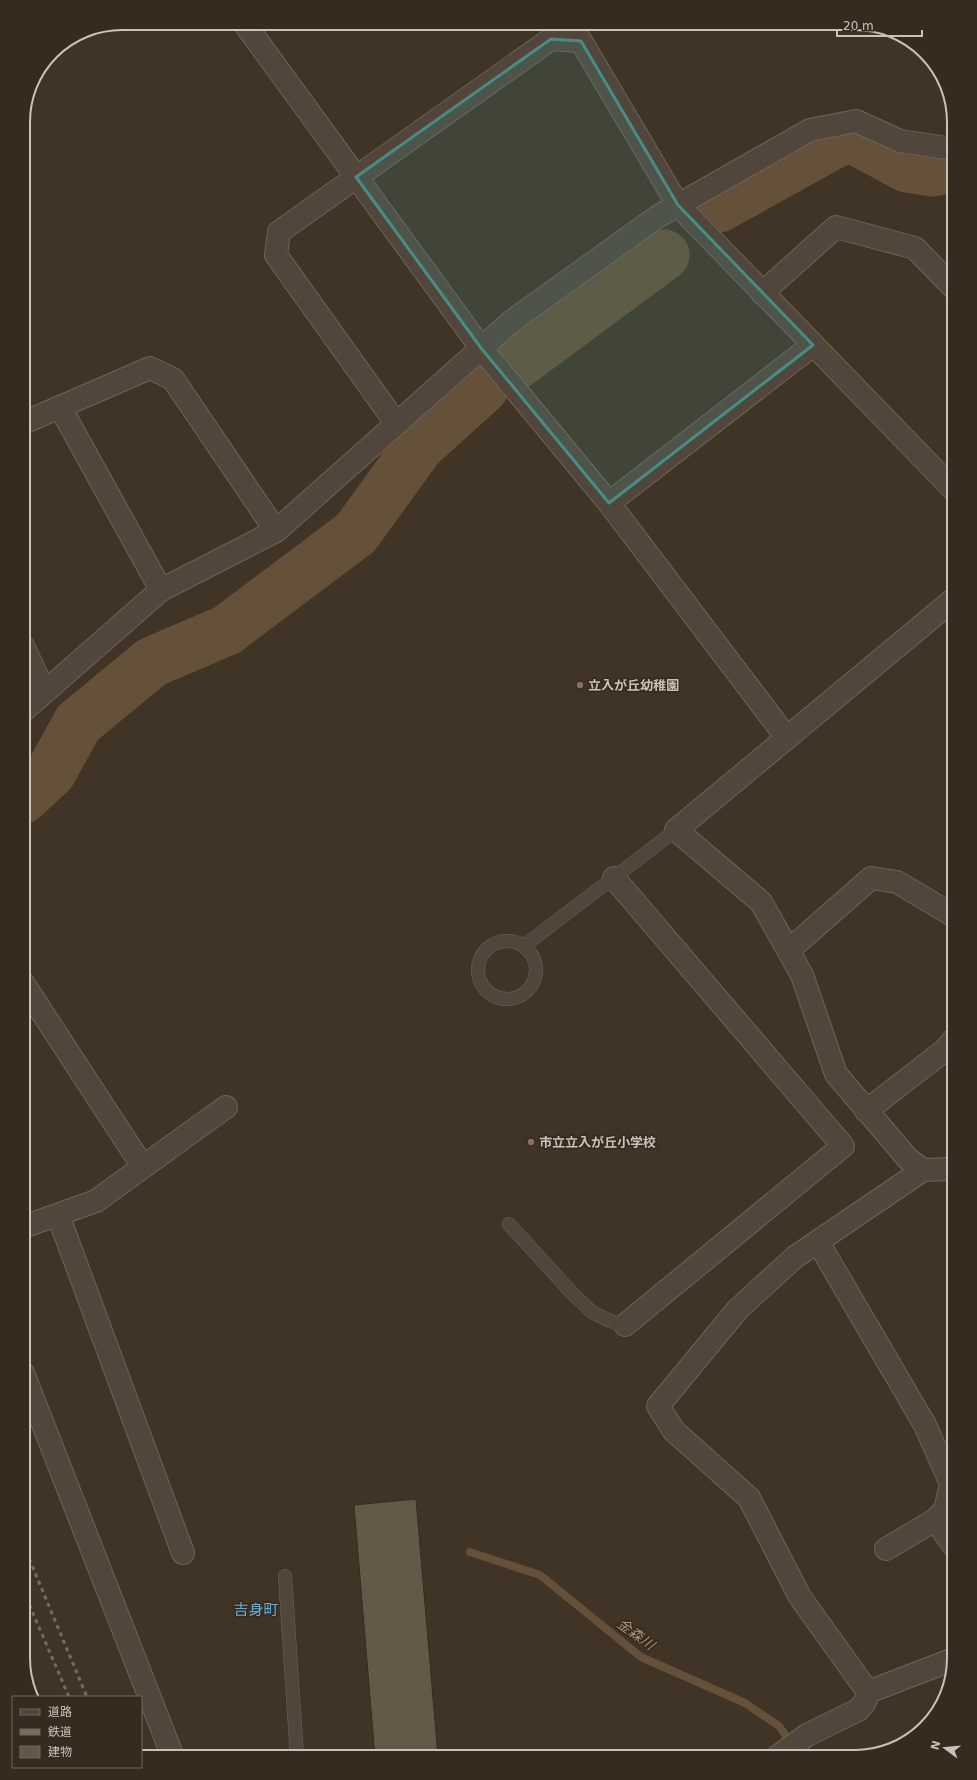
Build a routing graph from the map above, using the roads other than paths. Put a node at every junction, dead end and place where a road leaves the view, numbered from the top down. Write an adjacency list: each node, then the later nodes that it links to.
1 (249, 30): 3 (street)
2 (947, 148): 4 (street)
3 (356, 177): 4 (street); 8 (street); 11 (street)
4 (678, 205): 6 (street); 8 (street)
5 (947, 281): 6 (street)
6 (762, 293): 7 (street)
7 (813, 345): 12 (street); 13 (street)
8 (481, 348): 11 (street); 13 (street)
9 (60, 407): 10 (street); 14 (street); 15 (street)
10 (30, 420)
11 (396, 423): 14 (street)
12 (947, 483)
13 (609, 503): 20 (street)
14 (276, 531): 15 (street)
15 (161, 590): 18 (street)
16 (947, 605): 20 (street)
17 (30, 661): 18 (street)
18 (44, 690): 19 (street)
19 (30, 704)
20 (787, 738): 21 (street)
21 (676, 830): 22 (lane); 25 (street)
22 (614, 878): 24 (lane); 37 (street)
23 (947, 912): 25 (street)
24 (524, 946): 24 (lane)
25 (789, 950): 29 (street)
26 (30, 994): 30 (street)
27 (947, 1048): 29 (street)
28 (226, 1107): 30 (street)
29 (866, 1112): 32 (street)
30 (143, 1167): 33 (street)
31 (947, 1169): 32 (street)
32 (923, 1170): 36 (street)
33 (58, 1215): 35 (street); 44 (street)
34 (509, 1224): 37 (lane)
35 (30, 1225)
36 (818, 1242): 39 (street); 47 (street)
37 (625, 1325)
38 (30, 1391): 48 (street)
39 (947, 1475)
40 (947, 1501): 41 (street)
41 (935, 1520): 42 (street); 43 (street)
42 (947, 1536)
43 (886, 1549)
44 (183, 1553)
45 (285, 1576): 49 (lane)
46 (947, 1662): 47 (street)
47 (868, 1692): 50 (street)
48 (170, 1750)
49 (297, 1750)
50 (785, 1750)

